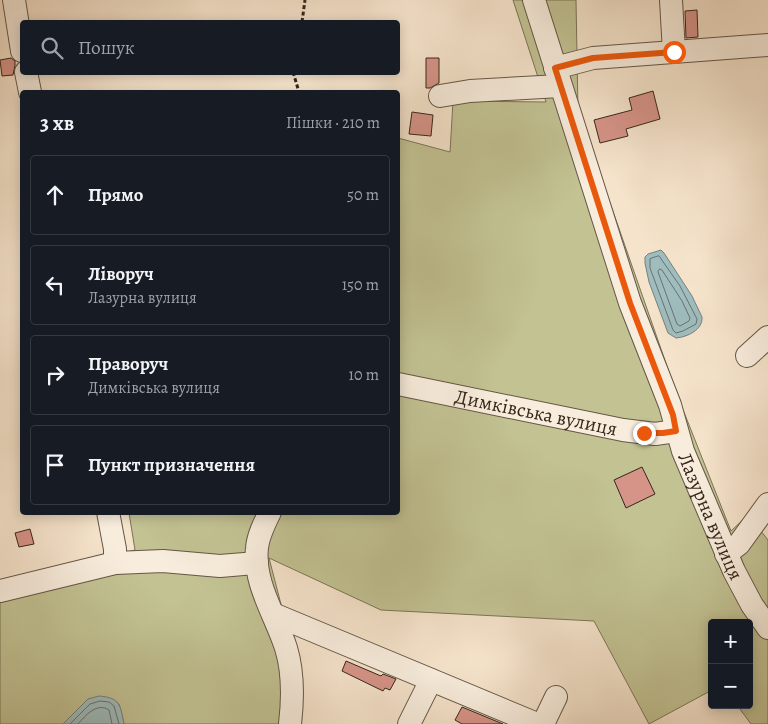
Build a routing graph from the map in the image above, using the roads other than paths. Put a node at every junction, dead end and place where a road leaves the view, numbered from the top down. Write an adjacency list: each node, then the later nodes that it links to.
1 (14, 0): 4 (street)
2 (534, 0): 8 (street, Лазурна вулиця)
3 (671, 0): 6 (street)
4 (20, 38)
5 (768, 46): 6 (street)
6 (674, 52): 8 (street)
7 (27, 75): 9 (street)
8 (558, 77): 10 (street); 14 (street, Лазурна вулиця)
9 (30, 90)
10 (440, 96)
11 (768, 337): 12 (street)
12 (747, 356)
13 (400, 384): 14 (street, Димківська вулиця)
14 (676, 431): 18 (street, Лазурна вулиця)
15 (768, 504): 18 (street)
16 (109, 515): 19 (street)
17 (269, 515): 20 (street)
18 (726, 554): 23 (street, Лазурна вулиця)
19 (115, 563): 20 (street); 21 (street)
20 (257, 563): 22 (street)
21 (0, 591)
22 (273, 614): 24 (street); 26 (street)
23 (768, 628)
24 (431, 680): 27 (street); 28 (street)
25 (556, 697): 29 (street)
26 (290, 724)
27 (409, 724)
28 (538, 724)
29 (543, 724)

